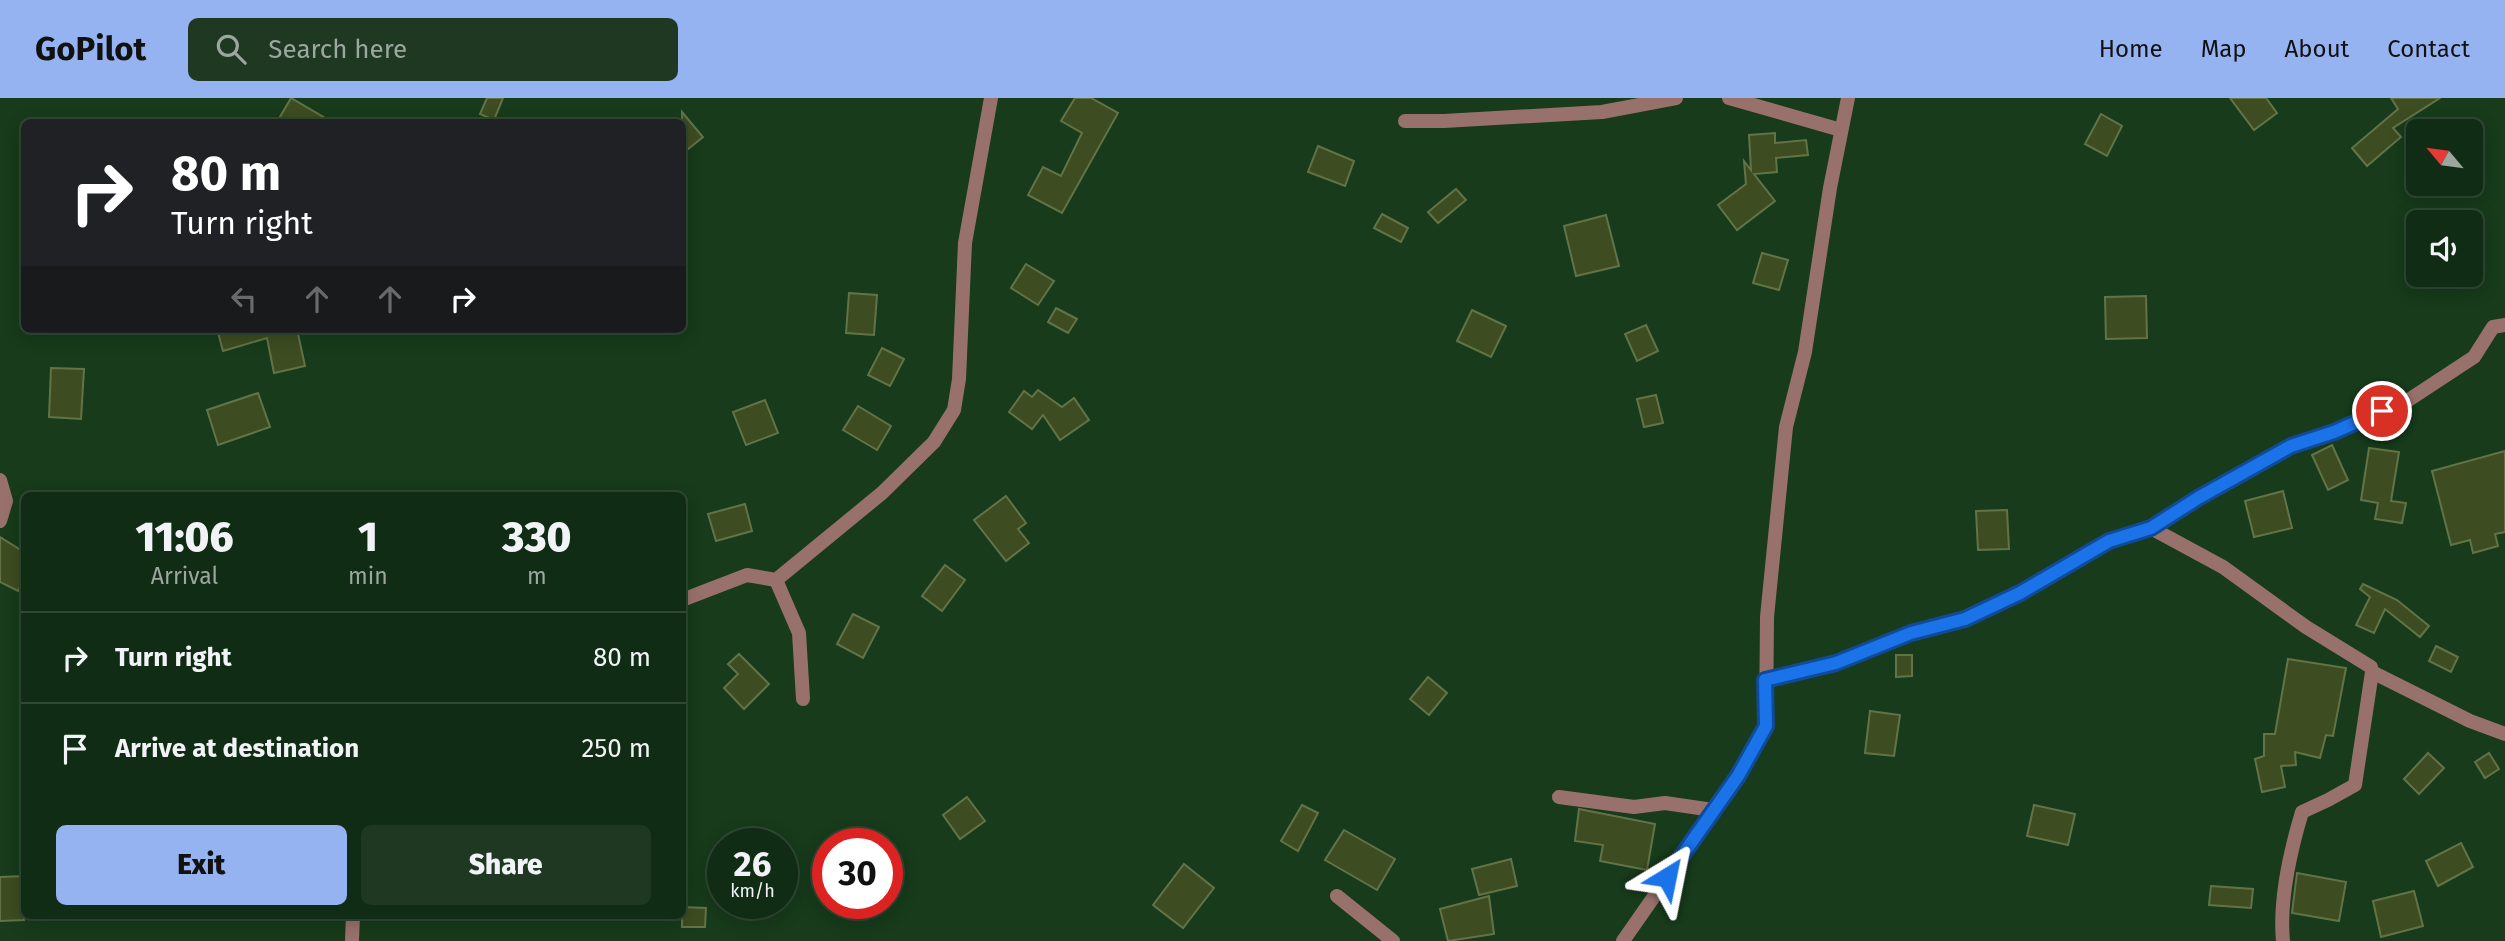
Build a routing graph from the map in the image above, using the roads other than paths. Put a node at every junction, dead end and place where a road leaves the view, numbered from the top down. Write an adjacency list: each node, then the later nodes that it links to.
1 (991, 98): 11 (street)
2 (1676, 98): 5 (street)
3 (1729, 98): 6 (street)
4 (1848, 98): 6 (street)
5 (1405, 121)
6 (1841, 130): 14 (street)
7 (2501, 329): 10 (street)
8 (0, 480): 9 (street)
9 (0, 521)
10 (2151, 528): 13 (street); 14 (street)
11 (776, 580): 12 (street); 15 (street)
12 (686, 598)
13 (2372, 672): 16 (street); 24 (street)
14 (1765, 680): 18 (street)
15 (803, 699)
16 (2505, 734)
17 (1559, 797): 18 (street)
18 (1713, 810): 23 (street)
19 (1337, 896): 22 (street)
20 (354, 919): 21 (street)
21 (352, 941)
22 (1393, 941)
23 (1623, 941)
24 (2283, 941)

